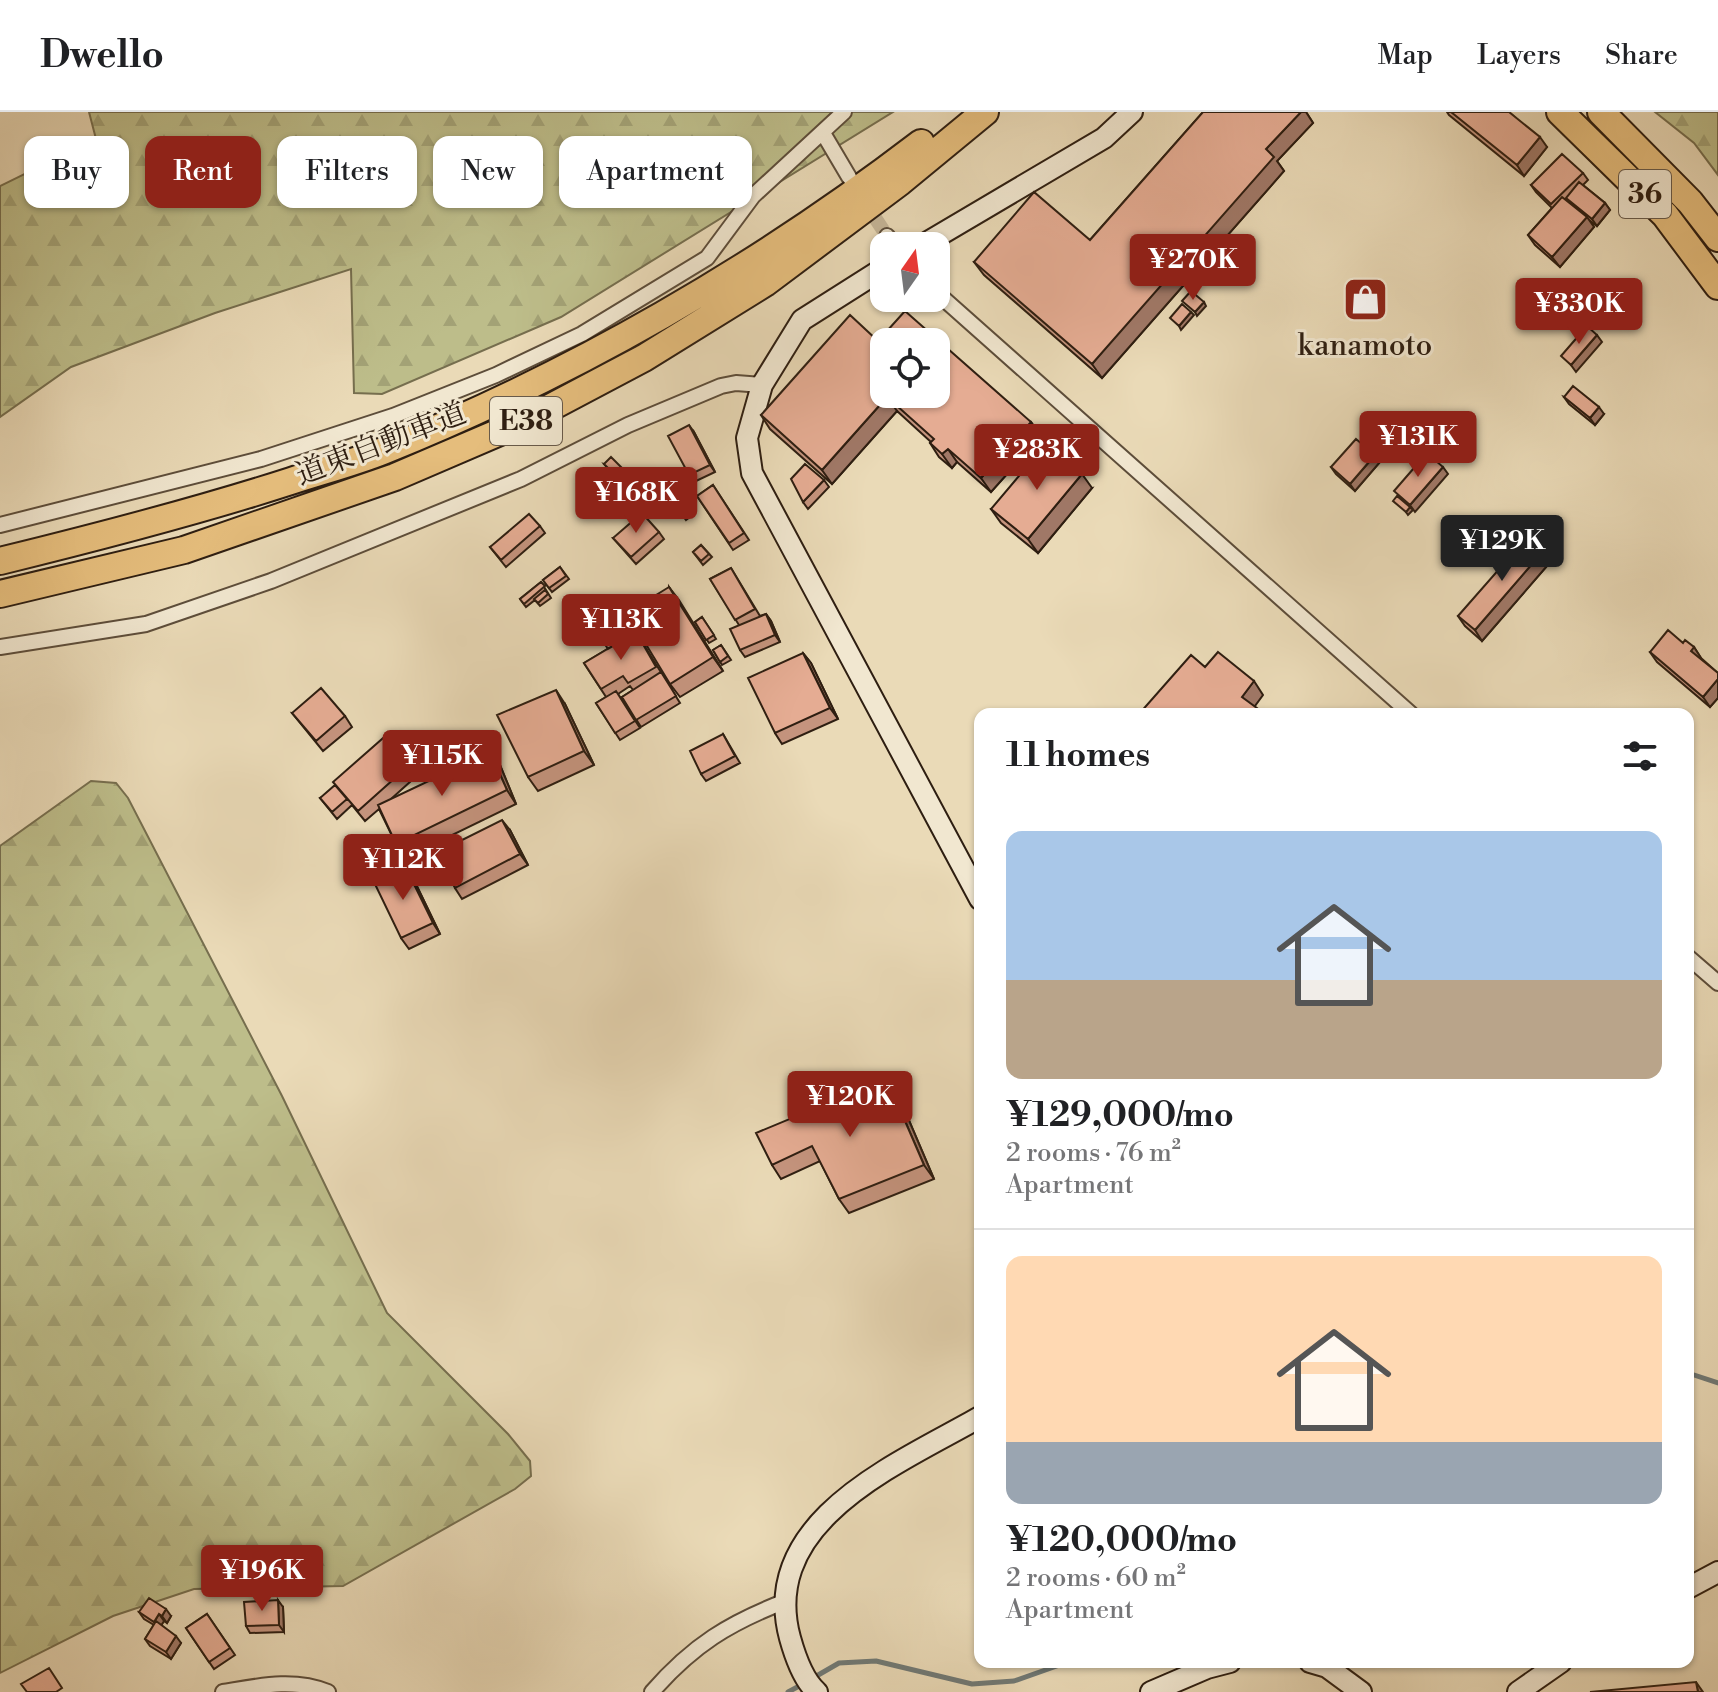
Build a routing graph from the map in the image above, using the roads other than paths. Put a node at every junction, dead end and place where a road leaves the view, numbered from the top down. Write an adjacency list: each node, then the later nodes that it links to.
1 (844, 112): 7 (street)
2 (961, 112): 16 (highway, 道東自動車道 / E38)
3 (985, 112): 17 (highway, 道東自動車道 / E38)
4 (1132, 112): 9 (street)
5 (1560, 112): 12 (highway, 36)
6 (1601, 112): 10 (highway, 36)
7 (823, 133): 8 (street); 15 (street)
8 (849, 177)
9 (945, 232)
10 (1718, 238)
11 (870, 277): 14 (street)
12 (1718, 286)
13 (950, 304): 19 (street)
14 (762, 385): 18 (street); 20 (street)
15 (0, 525)
16 (0, 561)
17 (0, 594)
18 (0, 647)
19 (1404, 708)
20 (974, 888)
21 (1694, 962): 22 (street)
22 (1718, 983)
23 (974, 1420): 26 (street)
24 (1718, 1572): 25 (street)
25 (1694, 1585)
26 (786, 1601): 30 (street); 33 (street)
27 (1207, 1668): 34 (street)
28 (1328, 1668): 35 (street)
29 (1552, 1668): 36 (street)
30 (814, 1690)
31 (223, 1692): 32 (street)
32 (328, 1692)
33 (652, 1692)
34 (1151, 1692)
35 (1361, 1692)
36 (1518, 1692)

